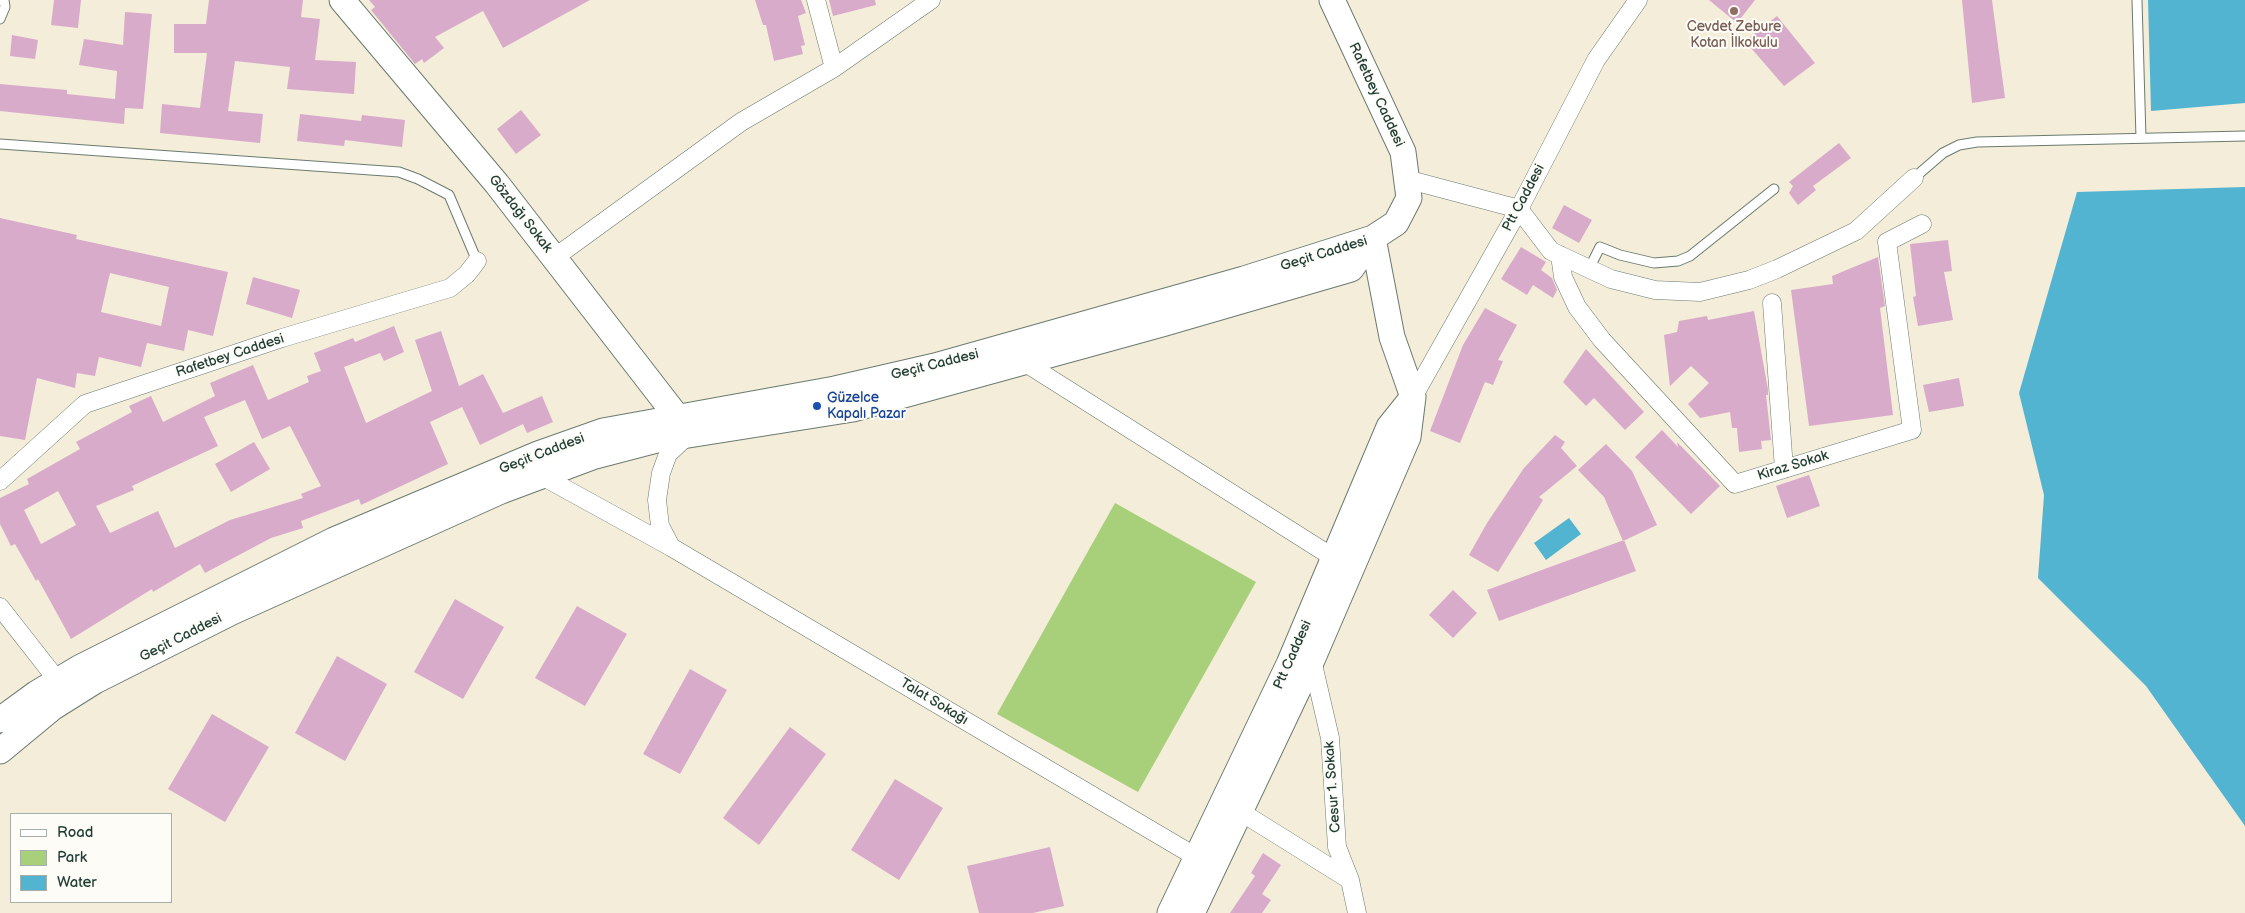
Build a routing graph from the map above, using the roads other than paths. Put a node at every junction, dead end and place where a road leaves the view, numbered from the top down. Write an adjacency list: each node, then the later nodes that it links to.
1 (4, 0): 8 (lane)
2 (342, 0): 20 (main road, Gözdağı Sokak)
3 (816, 0): 9 (street)
4 (931, 0): 9 (street)
5 (1332, 0): 14 (main road, Rafetbey Caddesi)
6 (1638, 0): 16 (street, Ptt Caddesi)
7 (2137, 0): 11 (lane)
8 (0, 19)
9 (834, 68): 20 (street)
10 (2245, 136): 11 (lane)
11 (2141, 138): 13 (lane)
12 (0, 144): 21 (lane)
13 (1914, 178): 22 (street)
14 (1406, 179): 16 (street); 18 (main road, Rafetbey Caddesi)
15 (1774, 189): 22 (lane)
16 (1519, 209): 19 (street); 25 (street, Ptt Caddesi)
17 (1922, 224): 27 (street, Kiraz Sokak)
18 (1373, 238): 24 (main road, Geçit Caddesi); 25 (main road); 26 (main road, Geçit Caddesi)
19 (1560, 255): 22 (street); 27 (street, Kiraz Sokak)
20 (554, 258): 26 (main road, Gözdağı Sokak)
21 (477, 261): 29 (street, Rafetbey Caddesi)
22 (1589, 269)
23 (1772, 303): 27 (street)
24 (1024, 362): 26 (main road, Geçit Caddesi); 31 (street)
25 (1413, 397): 31 (main road, Ptt Caddesi); 33 (main road, Ptt Caddesi)
26 (682, 427): 28 (main road, Geçit Caddesi); 30 (street); 34 (main road, Geçit Caddesi)
27 (1784, 469)
28 (542, 476): 30 (street, Talat Sokağı); 34 (main road, Geçit Caddesi)
29 (0, 481)
30 (671, 547): 39 (street, Talat Sokağı)
31 (1334, 558): 39 (main road, Ptt Caddesi)
32 (0, 607): 34 (street)
33 (1312, 660): 38 (main road, Ptt Caddesi); 40 (street, Cesur 1. Sokak)
34 (64, 688): 35 (main road, Geçit Caddesi)
35 (35, 708): 36 (main road, Geçit Caddesi); 37 (main road, Geçit Caddesi)
36 (0, 720)
37 (0, 751)
38 (1241, 812): 40 (street); 42 (main road, Ptt Caddesi)
39 (1198, 858): 41 (main road, Ptt Caddesi)
40 (1350, 880): 43 (street, Cesur 1. Sokak)
41 (1170, 913)
42 (1192, 913)
43 (1357, 913)

